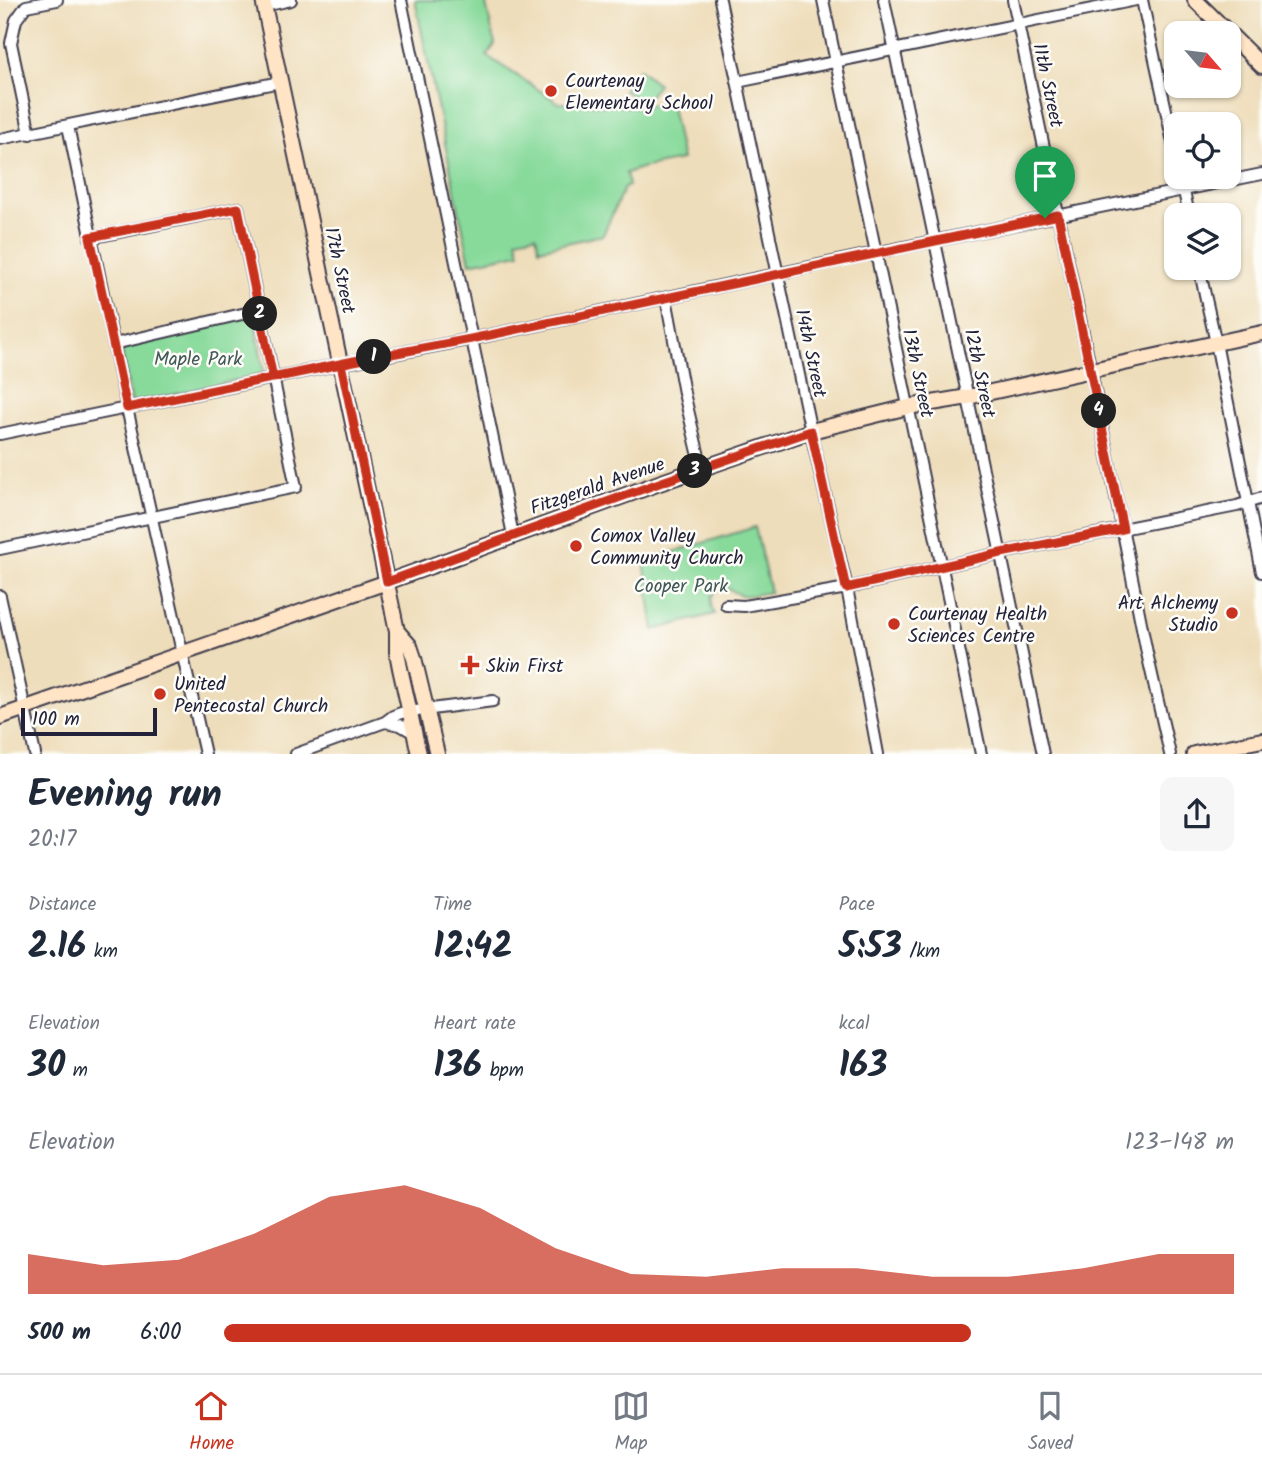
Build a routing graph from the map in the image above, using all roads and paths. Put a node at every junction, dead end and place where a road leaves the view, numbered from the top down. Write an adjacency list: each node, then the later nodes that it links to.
1 (57, 0): 20 (street)
2 (291, 0): 11 (street)
3 (401, 0): 35 (street)
4 (720, 0): 17 (street, 14th Street)
5 (823, 0): 14 (street, 13th Street)
6 (884, 0): 13 (street, 12th Street)
7 (1013, 0): 12 (street, 11th Street)
8 (1136, 0): 12 (street)
9 (1142, 0): 18 (street)
10 (1201, 2): 15 (street)
11 (263, 3): 16 (street, 17th Street)
12 (1018, 25): 13 (street); 26 (street, 11th Street)
13 (894, 50): 14 (street); 28 (street, 12th Street)
14 (835, 62): 17 (street); 29 (street, 13th Street)
15 (1262, 66)
16 (280, 82): 19 (street); 38 (street, 17th Street)
17 (737, 82): 30 (street, 14th Street)
18 (1166, 112)
19 (68, 126): 20 (street); 27 (street)
20 (30, 134): 21 (street)
21 (0, 139)
22 (1262, 174): 23 (street)
23 (1241, 178)
24 (1183, 189): 25 (street); 26 (street)
25 (1186, 203)
26 (1058, 215): 28 (street); 39 (street, 11th Street)
27 (90, 237): 33 (street); 37 (street)
28 (934, 242): 29 (street); 41 (street, 12th Street)
29 (875, 253): 30 (street); 42 (street, 13th Street)
30 (778, 274): 32 (street); 44 (street, 14th Street)
31 (1202, 280): 36 (street)
32 (666, 298): 35 (street); 46 (street)
33 (259, 310): 37 (street); 40 (street)
34 (1262, 333): 36 (street, Fitzgerald Avenue)
35 (471, 339): 38 (street); 51 (street)
36 (1216, 343): 39 (street, Fitzgerald Avenue); 48 (street)
37 (114, 344): 43 (street)
38 (341, 364): 40 (street); 56 (street, 17th Street)
39 (1091, 371): 41 (street, Fitzgerald Avenue); 50 (street, 11th Street)
40 (273, 378): 43 (street); 49 (street)
41 (968, 397): 42 (street, Fitzgerald Avenue); 53 (street, 12th Street)
42 (908, 407): 44 (street, Fitzgerald Avenue); 54 (street, 13th Street)
43 (127, 408): 45 (street); 49 (street)
44 (811, 431): 46 (street, Fitzgerald Avenue); 57 (street, 14th Street)
45 (0, 434)
46 (702, 469): 51 (street, Fitzgerald Avenue)
47 (1262, 498): 48 (street)
48 (1247, 502): 50 (street); 55 (street)
49 (152, 517): 52 (street); 61 (street)
50 (1123, 529): 53 (street); 78 (street, 11th Street)
51 (513, 535): 56 (street, Fitzgerald Avenue)
52 (0, 549)
53 (1001, 553): 54 (street); 77 (street, 12th Street)
54 (942, 567): 57 (street); 76 (street, 13th Street)
55 (1262, 572)
56 (387, 582): 60 (street, 17th Street); 61 (street, Fitzgerald Avenue)
57 (846, 588): 59 (street); 75 (street, 14th Street)
58 (0, 596): 63 (street)
59 (726, 605)
60 (397, 631): 64 (street, 17th Street); 65 (street, 17th Street)
61 (182, 653): 63 (street, Fitzgerald Avenue); 71 (street)
62 (493, 701): 64 (street)
63 (25, 708): 66 (street, Fitzgerald Avenue); 70 (street)
64 (427, 709): 65 (street); 74 (street, 17th Street)
65 (409, 712): 67 (street); 68 (street, 17th Street)
66 (0, 717)
67 (385, 722): 68 (street); 72 (street)
68 (414, 733): 73 (street, 17th Street)
69 (1262, 740): 79 (street)
70 (35, 754)
71 (205, 754)
72 (296, 754)
73 (419, 754)
74 (437, 754)
75 (878, 754)
76 (981, 754)
77 (1043, 754)
78 (1170, 754)
79 (1194, 754)

